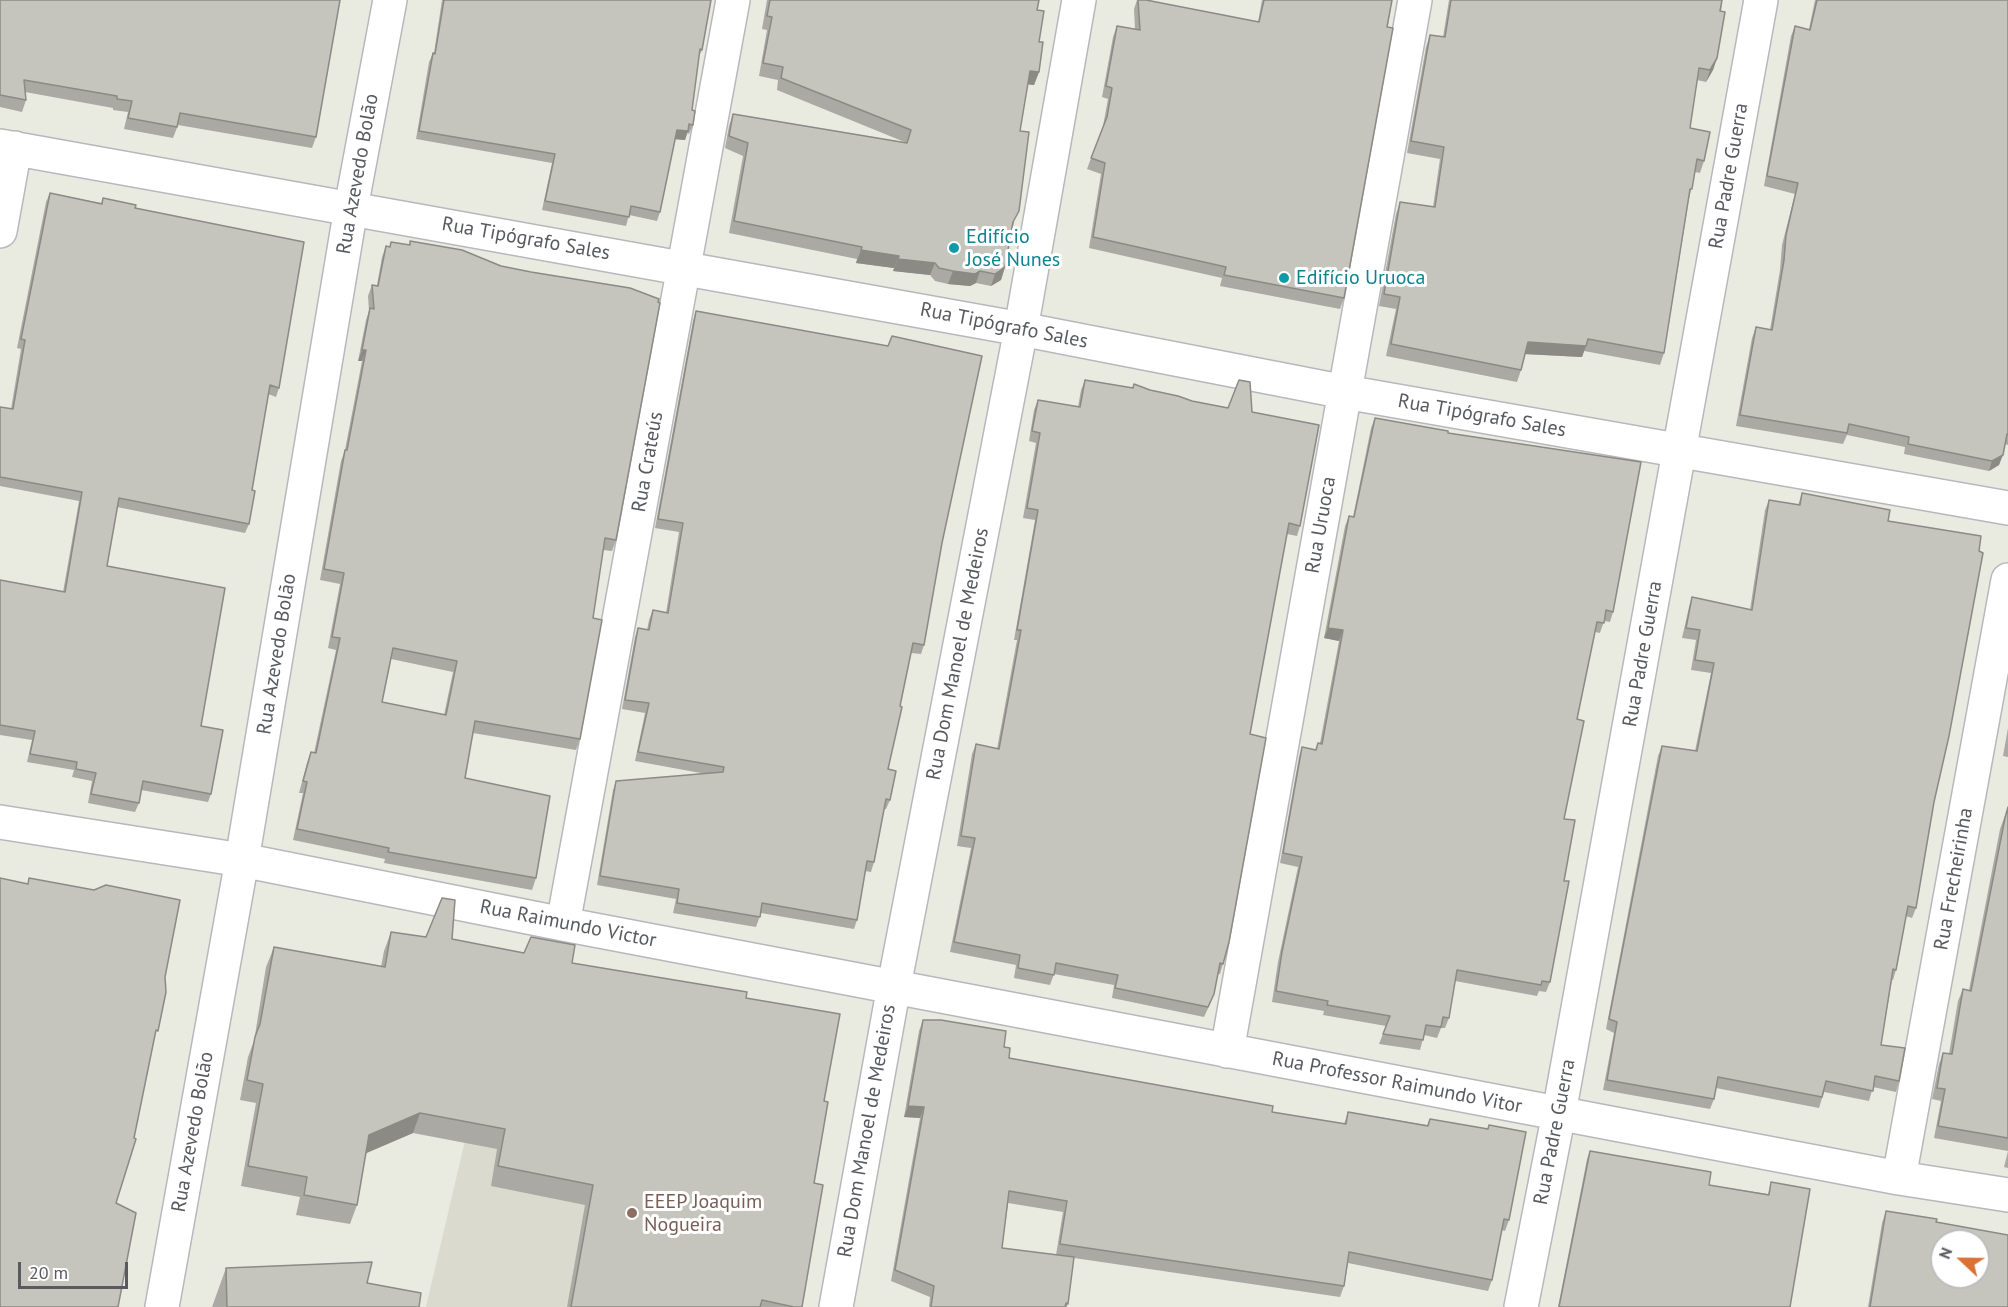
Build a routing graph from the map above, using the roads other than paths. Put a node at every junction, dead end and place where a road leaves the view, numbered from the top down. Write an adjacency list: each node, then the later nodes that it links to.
1 (390, 0): 7 (street, Rua Azevedo Bolão)
2 (733, 0): 9 (street, Rua Crateús)
3 (1079, 0): 10 (street, Rua Dom Manoel de Medeiros)
4 (1415, 0): 11 (street, Rua Uruoca)
5 (1761, 0): 12 (street, Rua Padre Guerra)
6 (7, 147): 7 (street, Rua Tipógrafo Sales); 8 (street)
7 (351, 208): 9 (street, Rua Tipógrafo Sales); 16 (street, Rua Azevedo Bolão)
8 (0, 231)
9 (684, 268): 10 (street, Rua Tipógrafo Sales); 17 (street, Rua Crateús)
10 (1021, 329): 11 (street, Rua Tipógrafo Sales); 18 (street, Rua Dom Manoel de Medeiros)
11 (1345, 392): 12 (street, Rua Tipógrafo Sales); 19 (street, Rua Uruoca)
12 (1680, 451): 13 (street, Rua Tipógrafo Sales); 20 (street, Rua Padre Guerra)
13 (2008, 508)
14 (2008, 580): 21 (street, Rua Frecheirinha)
15 (0, 822): 16 (street)
16 (242, 860): 17 (street, Rua Raimundo Victor); 23 (street, Rua Azevedo Bolão)
17 (564, 924): 18 (street, Rua Raimundo Victor)
18 (894, 986): 19 (street, Rua Professor Raimundo Vitor); 24 (street, Rua Dom Manoel de Medeiros)
19 (1227, 1051): 20 (street, Rua Professor Raimundo Vitor)
20 (1559, 1113): 21 (street, Rua Professor Raimundo Vitor); 25 (street, Rua Padre Guerra)
21 (1899, 1178): 22 (street, Rua Professor Raimundo Vitor)
22 (2008, 1195)
23 (162, 1307)
24 (836, 1307)
25 (1521, 1307)

